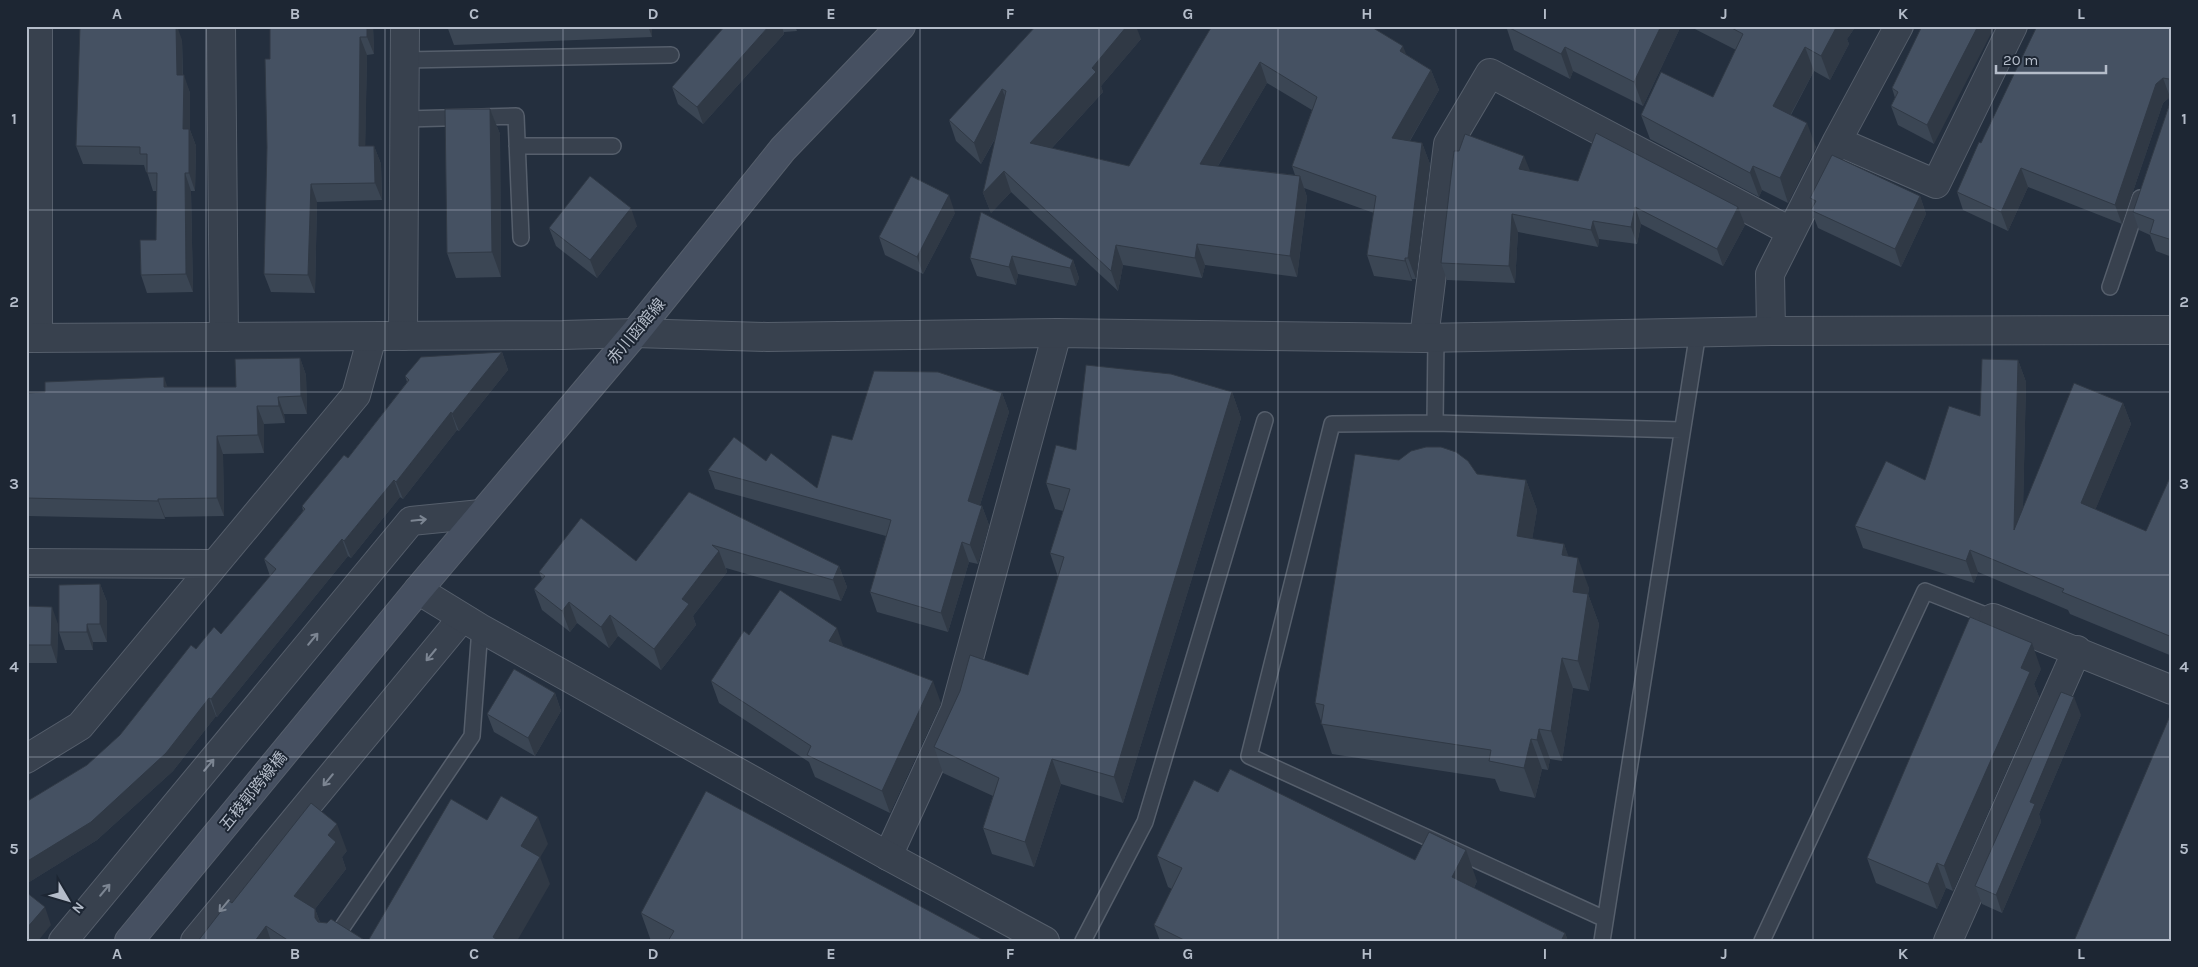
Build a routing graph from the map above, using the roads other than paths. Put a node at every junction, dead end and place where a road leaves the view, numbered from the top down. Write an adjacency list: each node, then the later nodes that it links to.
1 (38, 26): 25 (street)
2 (221, 26): 24 (street)
3 (405, 26): 8 (street)
4 (901, 26): 20 (main road, 赤川函館線)
5 (1899, 26): 10 (street)
6 (2013, 26): 10 (street)
7 (671, 55): 8 (lane)
8 (405, 60): 9 (street)
9 (405, 119): 11 (lane); 23 (street)
10 (1837, 141): 14 (street)
11 (517, 146): 12 (lane); 15 (lane)
12 (613, 146)
13 (2144, 187): 16 (lane)
14 (1790, 231): 17 (street); 26 (street)
15 (521, 238)
16 (2110, 287)
17 (1771, 330): 18 (street); 19 (street)
18 (2172, 330)
19 (1698, 332): 26 (street); 29 (lane)
20 (635, 333): 21 (street); 23 (street); 30 (main road, 赤川函館線)
21 (1057, 333): 26 (street); 40 (street)
22 (372, 336): 23 (street); 24 (street); 32 (street)
23 (403, 336)
24 (224, 337): 25 (street)
25 (32, 338)
26 (1430, 338): 28 (lane)
27 (1265, 420): 47 (lane)
28 (1435, 423): 29 (lane); 41 (lane)
29 (1682, 430): 41 (lane)
30 (481, 514): 33 (main road, 赤川函館線); 42 (street, one-way to 30)
31 (26, 563): 32 (street)
32 (214, 564): 39 (street)
33 (418, 590): 35 (street); 36 (main road, 赤川函館線)
34 (1993, 618): 37 (street); 49 (lane)
35 (471, 623): 40 (street); 44 (street, one-way to 44); 45 (lane)
36 (376, 641): 43 (main road, 五稜郭跨線橋)
37 (2077, 650): 38 (street); 50 (street)
38 (2172, 690)
39 (26, 759)
40 (888, 856): 46 (street)
41 (1605, 919): 48 (lane)
42 (63, 941)
43 (129, 941)
44 (195, 941)
45 (333, 941)
46 (1045, 941)
47 (1083, 941)
48 (1602, 941)
49 (1762, 941)
50 (1948, 941)

